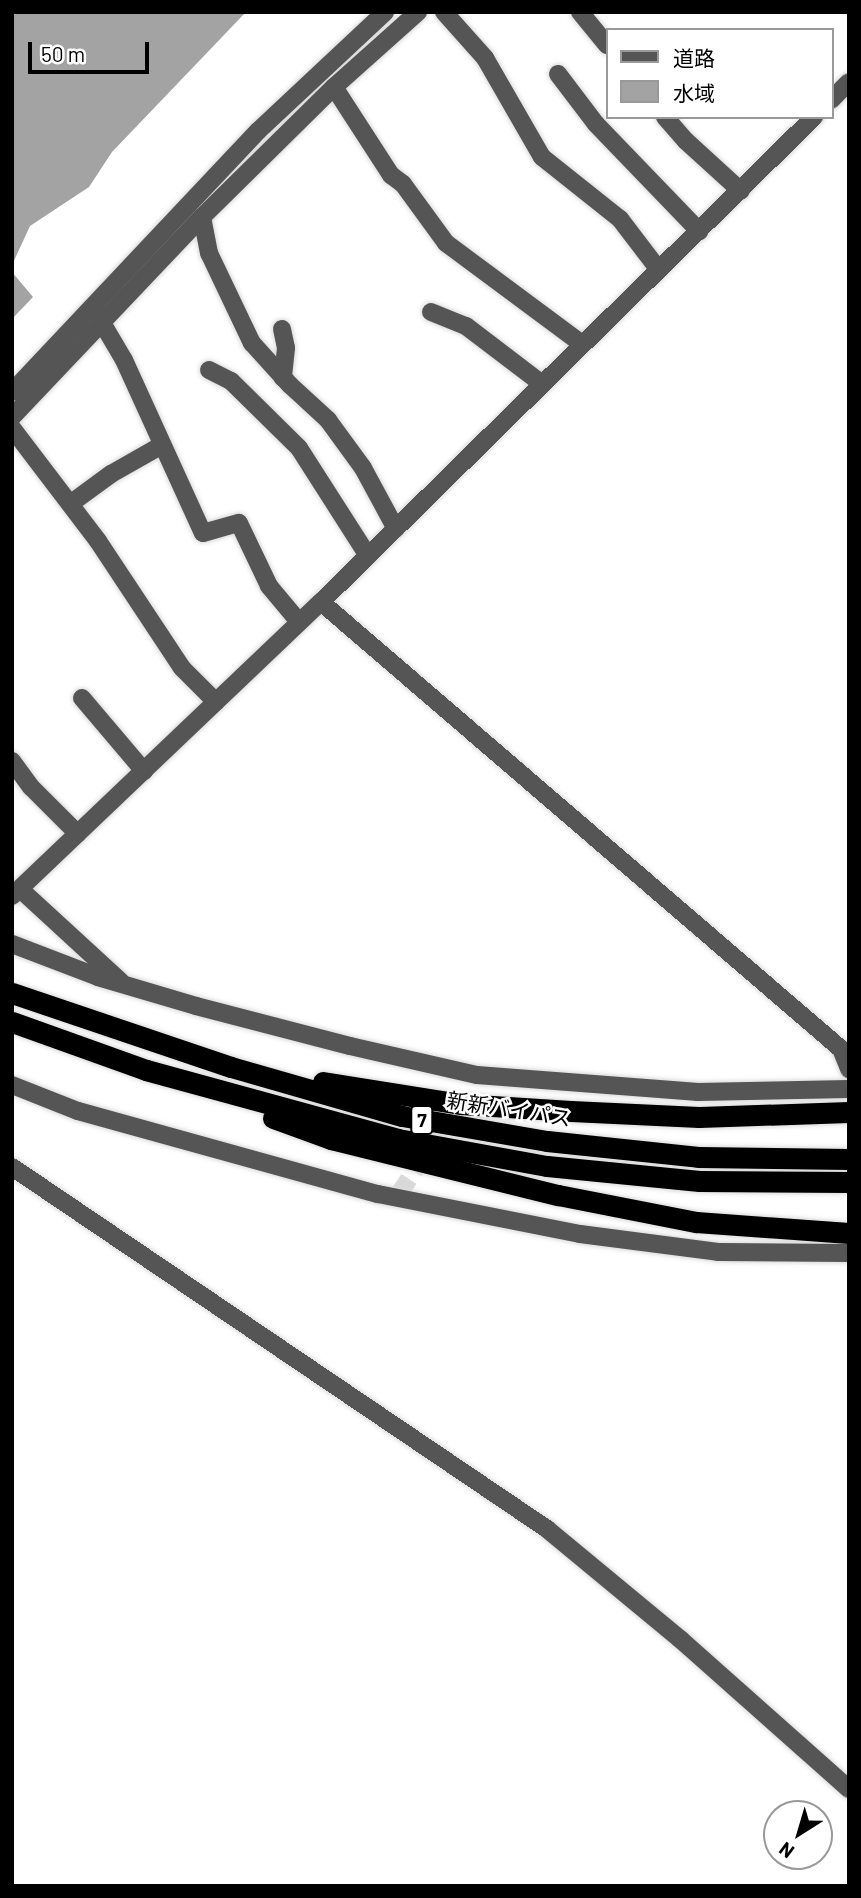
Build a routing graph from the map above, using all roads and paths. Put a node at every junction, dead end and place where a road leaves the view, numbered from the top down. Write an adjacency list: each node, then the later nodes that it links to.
1 (385, 12): 23 (street)
2 (418, 12): 8 (street)
3 (444, 12): 15 (street)
4 (580, 12): 5 (street)
5 (606, 44)
6 (558, 74): 14 (street)
7 (849, 82): 9 (street)
8 (334, 88): 13 (street); 19 (street)
9 (833, 98)
10 (667, 119): 12 (street)
11 (812, 119): 12 (street)
12 (741, 191): 14 (street)
13 (202, 217): 17 (street); 21 (street)
14 (699, 231): 15 (street)
15 (659, 270): 19 (street)
16 (431, 312): 22 (street)
17 (101, 321): 24 (street); 26 (street)
18 (282, 329): 21 (street)
19 (582, 344): 22 (street)
20 (209, 370): 29 (street)
21 (283, 378): 28 (street)
22 (542, 384): 28 (street)
23 (12, 393)
24 (12, 416)
25 (12, 428): 27 (street)
26 (162, 445): 27 (street); 31 (street)
27 (70, 504): 33 (street)
28 (396, 529): 29 (street)
29 (368, 556): 30 (street)
30 (321, 602): 31 (street); 43 (street)
31 (299, 622): 33 (street)
32 (82, 698): 35 (street)
33 (216, 702): 35 (street)
34 (12, 761): 36 (street)
35 (144, 771): 36 (street)
36 (78, 834): 37 (street)
37 (15, 893): 39 (street)
38 (12, 944): 39 (street)
39 (124, 984): 46 (street)
40 (12, 993): 42 (highway, 新新バイパス / 7)
41 (12, 1022): 44 (highway, 7)
42 (231, 1068): 47 (highway); 48 (highway, 新新バイパス / 7)
43 (849, 1069)
44 (146, 1070): 50 (highway, 7); 53 (highway)
45 (12, 1085): 51 (street)
46 (849, 1089)
47 (849, 1112)
48 (849, 1159)
49 (12, 1167): 54 (street)
50 (849, 1182)
51 (378, 1194): 52 (street); 53 (street)
52 (399, 1194)
53 (848, 1243)
54 (849, 1789)

